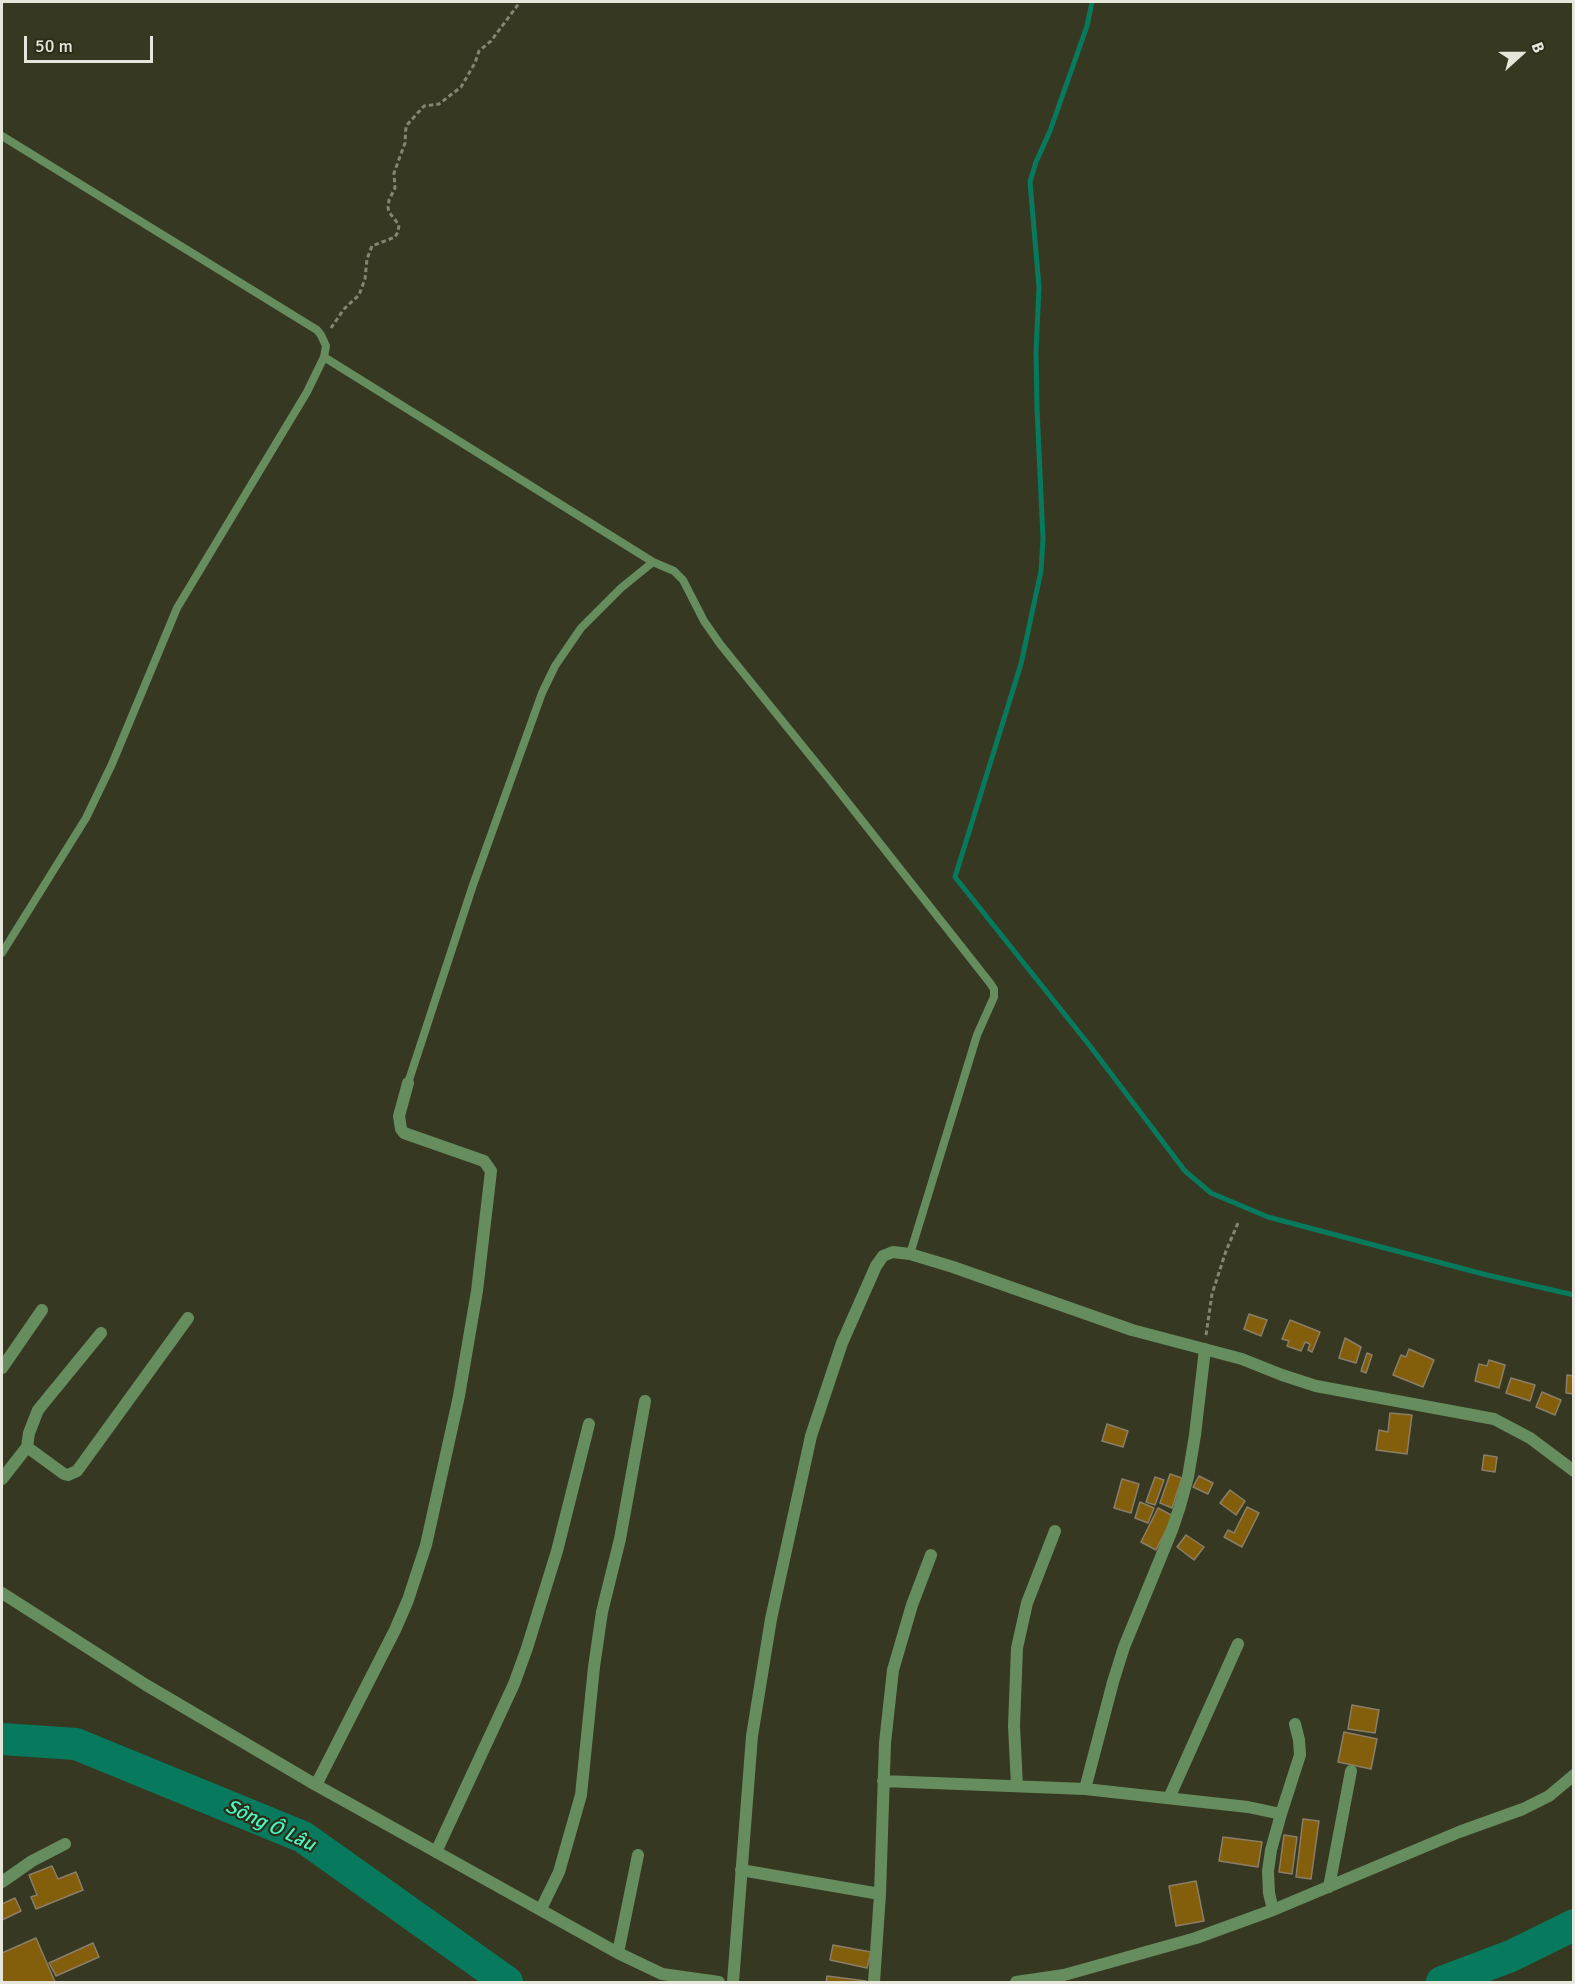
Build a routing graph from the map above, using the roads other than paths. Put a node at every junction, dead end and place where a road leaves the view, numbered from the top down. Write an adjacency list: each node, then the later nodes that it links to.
1 (2, 136): 2 (lane)
2 (324, 357): 3 (lane); 4 (lane)
3 (653, 562): 5 (lane); 6 (lane)
4 (2, 953)
5 (408, 1083): 25 (street)
6 (910, 1254): 10 (street); 33 (street)
7 (42, 1310): 11 (street)
8 (188, 1318): 14 (street)
9 (101, 1333): 14 (street)
10 (1204, 1349): 15 (street); 27 (street)
11 (2, 1368)
12 (645, 1401): 37 (street)
13 (589, 1424): 31 (street)
14 (27, 1447): 16 (street)
15 (1574, 1472)
16 (2, 1479)
17 (1055, 1531): 26 (street)
18 (931, 1555): 24 (street)
19 (2, 1593): 25 (street)
20 (1238, 1644): 28 (street)
21 (1295, 1724): 29 (street)
22 (1351, 1771): 35 (street)
23 (1574, 1775): 35 (street)
24 (883, 1781): 26 (street); 36 (street)
25 (316, 1785): 31 (street)
26 (1017, 1786): 27 (street)
27 (1085, 1790): 28 (street)
28 (1169, 1798): 29 (street)
29 (1281, 1814): 38 (street)
30 (65, 1844): 34 (street)
31 (436, 1852): 37 (street)
32 (638, 1855): 39 (street)
33 (741, 1870): 36 (street); 41 (street)
34 (2, 1882)
35 (1329, 1887): 38 (street)
36 (880, 1894): 42 (street)
37 (541, 1909): 39 (street)
38 (1273, 1910): 43 (street)
39 (618, 1953): 40 (street)
40 (719, 1983)
41 (733, 1983)
42 (874, 1983)
43 (1016, 1983)

